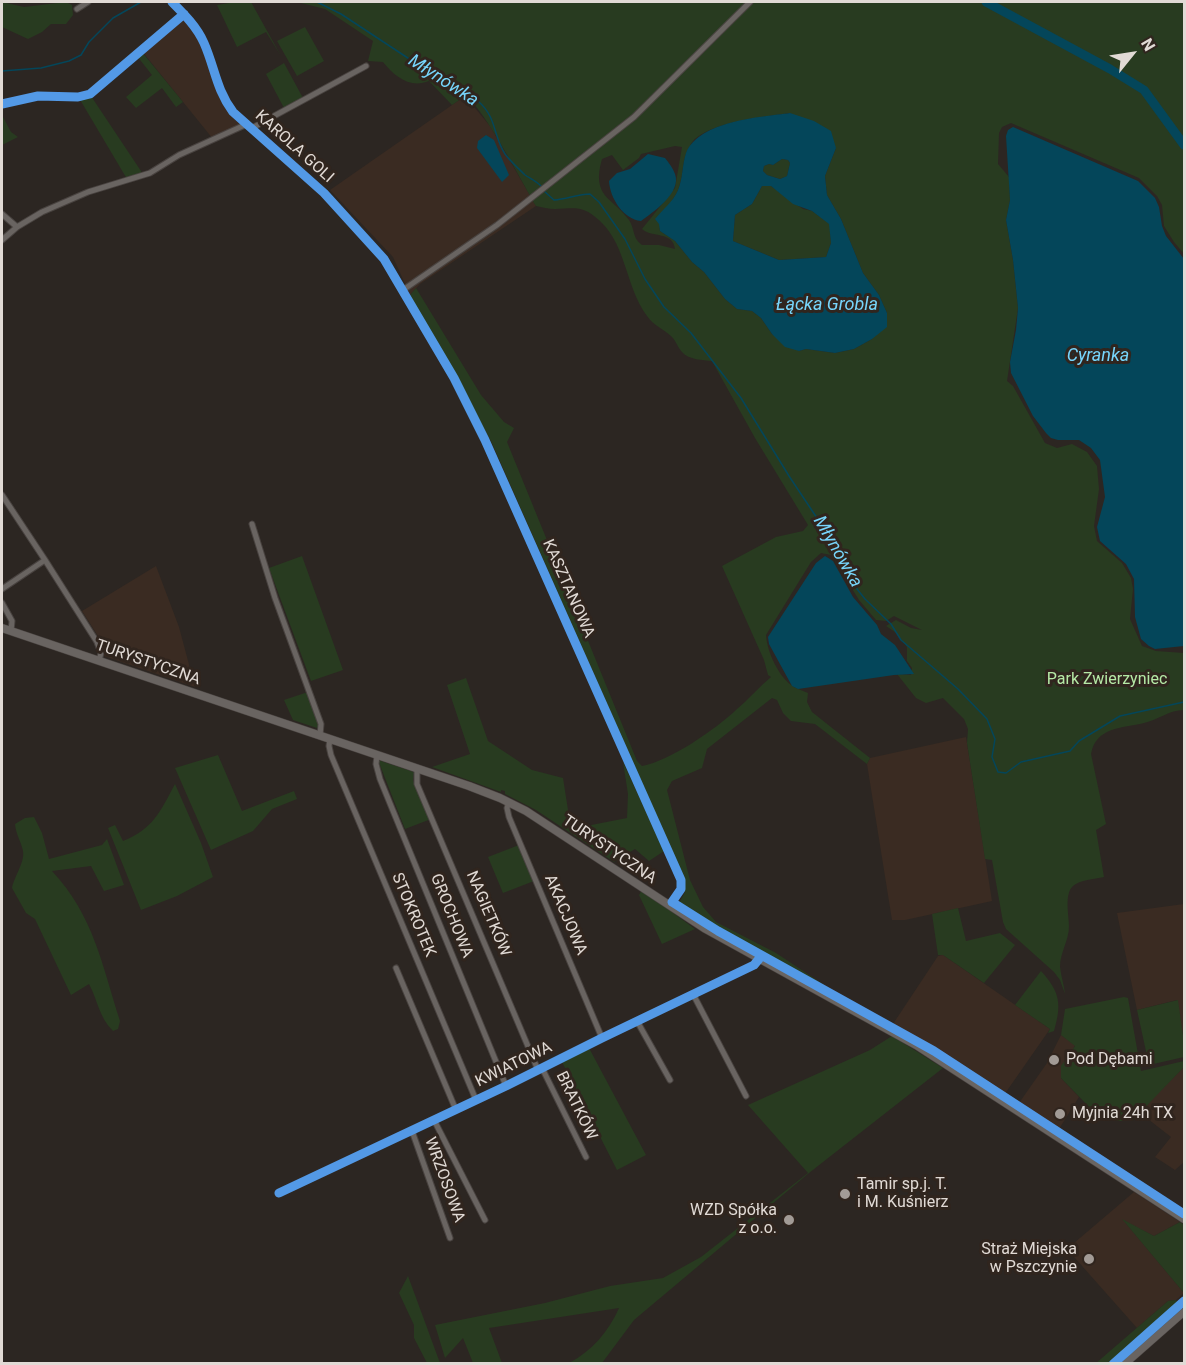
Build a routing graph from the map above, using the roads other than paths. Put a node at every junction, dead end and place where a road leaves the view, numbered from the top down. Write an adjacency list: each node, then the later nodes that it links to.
1 (88, 2): 4 (street)
2 (172, 2): 5 (street, KAROLA GOLI)
3 (750, 2): 12 (street)
4 (77, 9)
5 (184, 14): 7 (street); 8 (street, KAROLA GOLI)
6 (366, 66): 8 (street)
7 (2, 104)
8 (250, 126): 10 (street); 12 (street, KAROLA GOLI)
9 (2, 214): 10 (street)
10 (17, 227): 11 (street)
11 (2, 240)
12 (403, 290): 26 (street, KASZTANOWA)
13 (2, 495): 15 (street)
14 (252, 524): 21 (street)
15 (45, 560): 16 (street); 20 (street)
16 (2, 589)
17 (2, 603): 19 (street)
18 (2, 628): 19 (main road, TURYSTYCZNA)
19 (11, 631): 20 (main road, TURYSTYCZNA)
20 (99, 661): 21 (main road, TURYSTYCZNA)
21 (320, 736): 22 (main road, TURYSTYCZNA)
22 (330, 739): 23 (main road, TURYSTYCZNA); 36 (street, STOKROTEK)
23 (377, 755): 24 (main road, TURYSTYCZNA); 34 (street, GROCHOWA)
24 (417, 769): 25 (main road, TURYSTYCZNA); 32 (street, NAGIETKÓW)
25 (509, 802): 26 (main road, TURYSTYCZNA); 31 (street, AKACJOWA)
26 (670, 906): 27 (main road, TURYSTYCZNA)
27 (759, 959): 29 (street, KWIATOWA); 42 (main road, TURYSTYCZNA)
28 (396, 968): 37 (street)
29 (693, 994): 30 (street, KWIATOWA); 35 (street)
30 (637, 1021): 31 (street, KWIATOWA); 33 (street)
31 (602, 1038): 32 (street, KWIATOWA)
32 (540, 1069): 34 (street, KWIATOWA); 40 (street, BRATKÓW)
33 (670, 1080)
34 (506, 1086): 36 (street, KWIATOWA)
35 (746, 1096)
36 (476, 1100): 37 (street, KWIATOWA)
37 (456, 1110): 38 (street, KWIATOWA)
38 (434, 1120): 39 (street, KWIATOWA); 43 (street)
39 (412, 1131): 41 (street, KWIATOWA); 44 (street, WRZOSOWA)
40 (586, 1157)
41 (279, 1192)
42 (1185, 1219)
43 (485, 1220)
44 (450, 1238)
45 (1185, 1312): 46 (street)
46 (1125, 1364)

